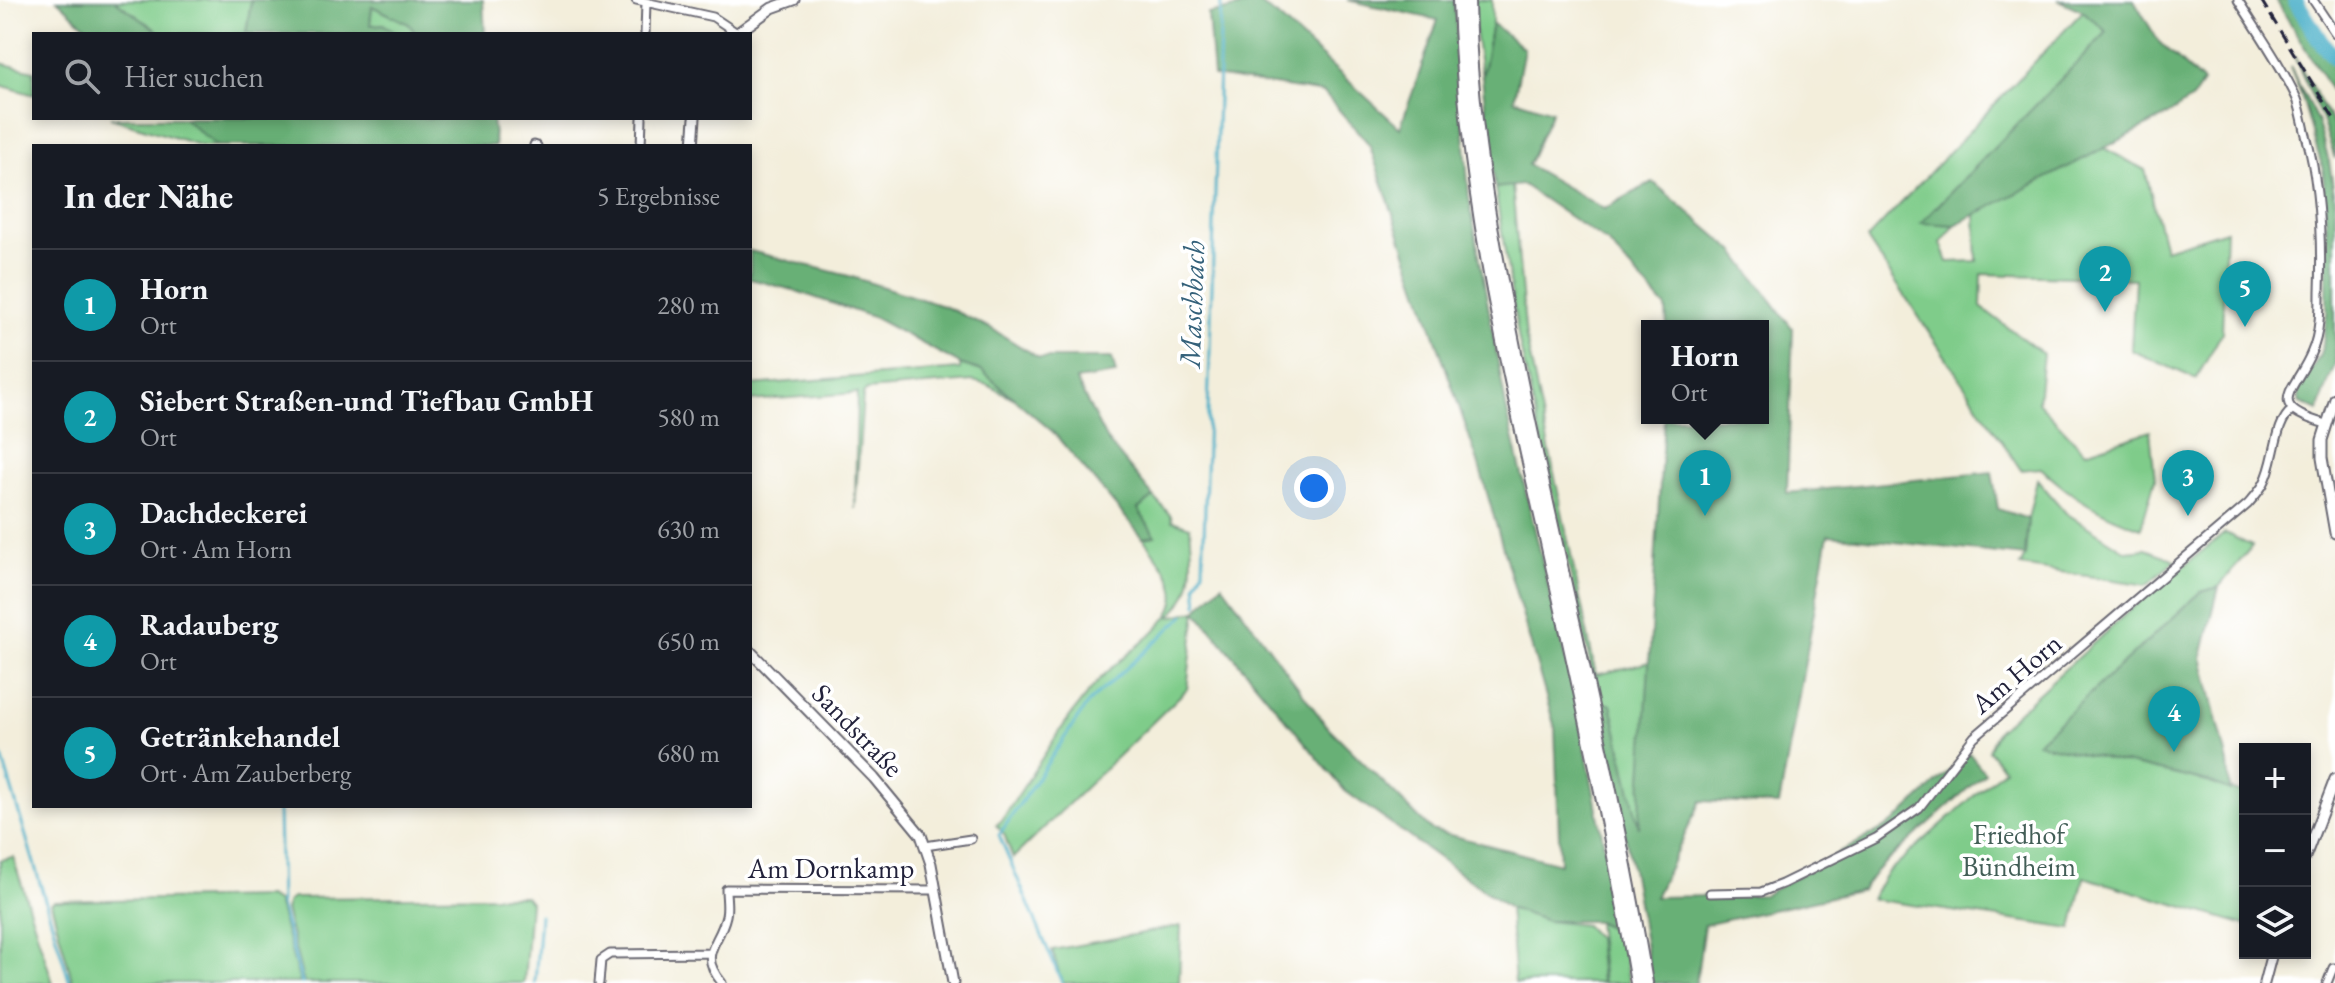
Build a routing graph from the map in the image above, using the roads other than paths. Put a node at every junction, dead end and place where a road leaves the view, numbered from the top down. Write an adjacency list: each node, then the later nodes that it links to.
1 (636, 0): 7 (street)
2 (794, 0): 10 (street)
3 (1459, 0): 25 (highway)
4 (1468, 0): 25 (highway)
5 (2238, 0): 17 (street, Am Horn)
6 (2313, 0): 11 (street)
7 (646, 2): 8 (street); 9 (street)
8 (645, 32)
9 (736, 32)
10 (738, 32)
11 (2335, 33)
12 (642, 120): 14 (street)
13 (695, 120): 15 (street)
14 (641, 144)
15 (693, 144)
16 (2335, 399): 18 (street)
17 (2292, 410): 18 (street); 27 (street, Am Horn)
18 (2326, 424): 19 (street)
19 (2335, 533)
20 (752, 653): 24 (street, Sandstraße)
21 (2335, 779): 23 (street)
22 (971, 839): 24 (street)
23 (2311, 841)
24 (925, 846): 26 (street, Sandstraße)
25 (1623, 875): 28 (highway)
26 (936, 890): 29 (street, Am Dornkamp); 34 (street, Sandstraße)
27 (1710, 893)
28 (1633, 932): 35 (highway); 36 (highway)
29 (710, 953): 32 (street); 33 (street)
30 (2270, 959): 37 (street)
31 (2335, 968): 38 (street)
32 (599, 983)
33 (722, 983)
34 (953, 983)
35 (1637, 983)
36 (1646, 983)
37 (2264, 983)
38 (2327, 983)

